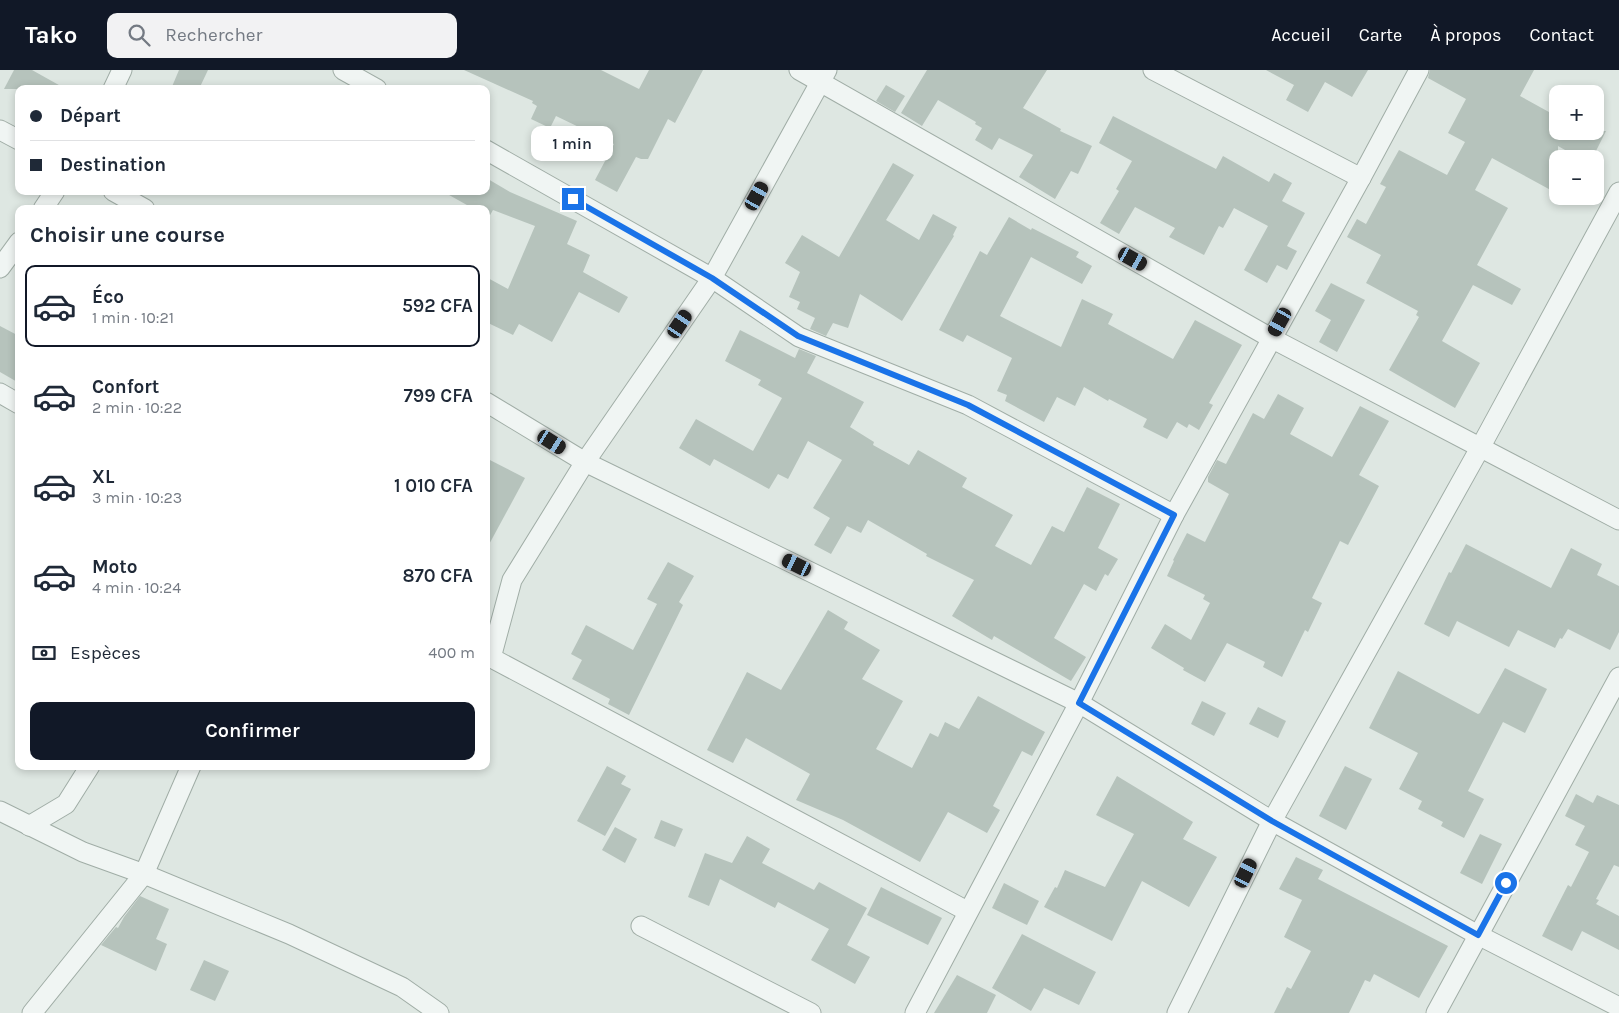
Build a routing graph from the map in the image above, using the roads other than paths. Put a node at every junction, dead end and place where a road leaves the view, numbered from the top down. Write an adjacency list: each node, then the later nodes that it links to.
1 (122, 70): 7 (street)
2 (799, 70): 6 (street)
3 (1153, 70): 12 (street)
4 (1419, 70): 12 (street)
5 (355, 73): 8 (street)
6 (824, 76): 18 (street); 19 (street)
7 (114, 85)
8 (372, 85)
9 (0, 130): 10 (street)
10 (15, 138)
11 (490, 152): 18 (street)
12 (1361, 178): 19 (street)
13 (1619, 192): 23 (street)
14 (120, 195): 15 (street)
15 (139, 205)
16 (15, 247): 17 (street)
17 (0, 268)
18 (712, 278): 24 (street); 25 (street)
19 (1271, 338): 23 (street); 25 (street)
20 (0, 393): 21 (street)
21 (15, 402)
22 (490, 404): 24 (street)
23 (1480, 448): 26 (street); 34 (street)
24 (585, 462): 27 (street); 30 (street)
25 (1174, 515): 30 (street)
26 (1619, 520)
27 (490, 654)
28 (490, 658): 37 (street)
29 (1619, 677): 39 (street)
30 (1079, 703): 34 (street); 37 (street)
31 (87, 770): 35 (street)
32 (189, 770): 36 (street)
33 (0, 810): 35 (street)
34 (1272, 821): 39 (street); 45 (street)
35 (29, 826): 36 (street)
36 (144, 874): 41 (street); 42 (street)
37 (967, 912): 44 (street)
38 (640, 926): 43 (street)
39 (1478, 935): 40 (street); 46 (street)
40 (1619, 1007)
41 (32, 1013)
42 (439, 1013)
43 (811, 1013)
44 (915, 1013)
45 (1177, 1013)
46 (1436, 1013)

